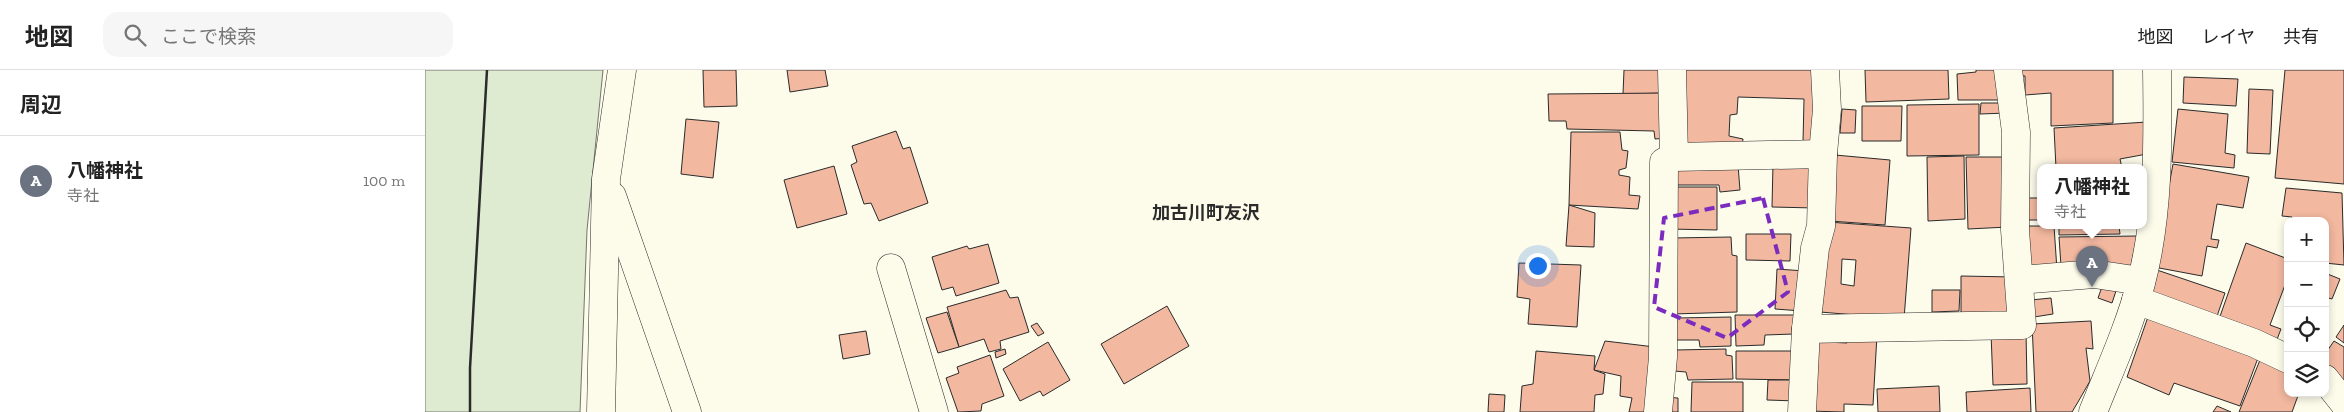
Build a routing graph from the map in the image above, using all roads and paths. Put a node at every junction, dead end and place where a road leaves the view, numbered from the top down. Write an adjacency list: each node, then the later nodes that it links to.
1 (622, 70): 8 (street)
2 (1672, 70): 7 (street)
3 (1825, 70): 6 (street)
4 (2008, 70): 10 (street)
5 (2157, 70): 11 (street)
6 (1823, 154): 7 (street); 12 (street)
7 (1674, 157): 19 (street)
8 (606, 179): 16 (street); 17 (street)
9 (891, 268): 18 (street)
10 (2020, 280): 11 (street); 12 (street)
11 (2139, 291): 13 (street); 21 (street)
12 (1806, 329): 20 (street)
13 (2284, 357)
14 (2329, 385): 15 (street)
15 (2344, 403)
16 (601, 412)
17 (687, 412)
18 (935, 412)
19 (1658, 412)
20 (1802, 412)
21 (2093, 412)

